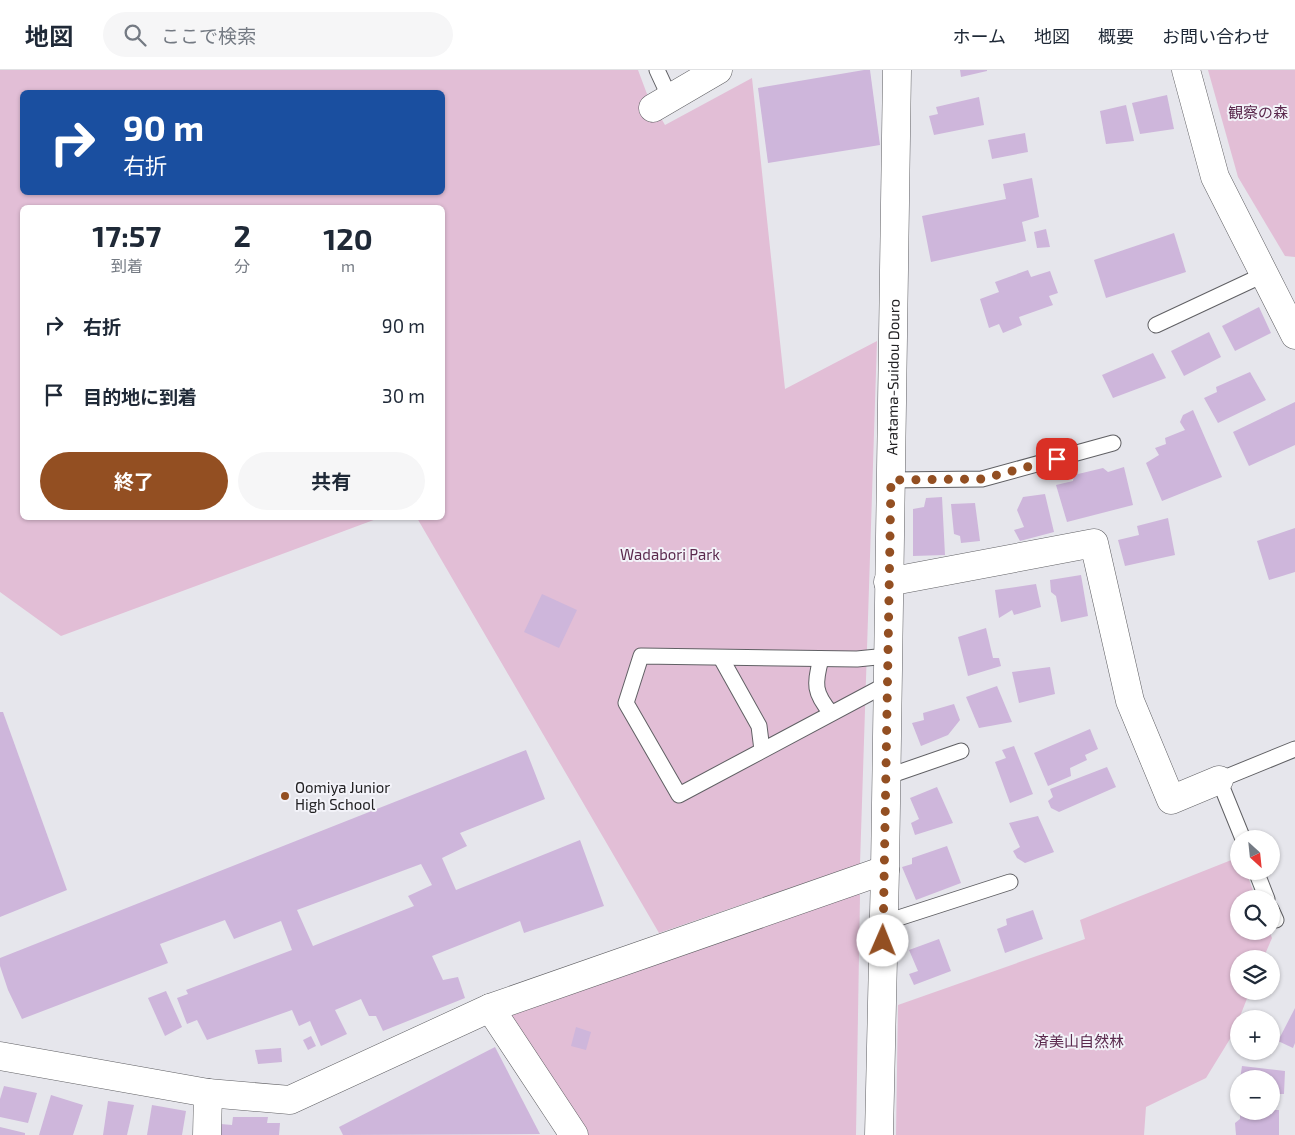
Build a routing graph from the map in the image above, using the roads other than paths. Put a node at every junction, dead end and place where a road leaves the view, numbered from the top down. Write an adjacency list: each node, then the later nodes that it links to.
1 (657, 70): 5 (lane)
2 (718, 70): 5 (street)
3 (898, 70): 10 (street, Aratama-Suidou Douro)
4 (1186, 70): 6 (street)
5 (662, 103)
6 (1263, 275): 7 (lane); 8 (street)
7 (1156, 325)
8 (1295, 335)
9 (1113, 444): 10 (lane)
10 (891, 480): 11 (street, Aratama-Suidou Douro)
11 (888, 582): 12 (street, Aratama-Suidou Douro); 21 (street)
12 (887, 656): 14 (lane); 15 (street, Aratama-Suidou Douro)
13 (721, 658): 14 (lane); 18 (lane); 18 (lane)
14 (821, 659): 16 (lane)
15 (887, 684): 16 (lane); 20 (street, Aratama-Suidou Douro)
16 (830, 713): 18 (lane)
17 (1295, 749): 21 (lane)
18 (762, 750)
19 (961, 751): 20 (lane)
20 (886, 777): 23 (street, Aratama-Suidou Douro)
21 (1219, 780): 22 (lane)
22 (1239, 830)
23 (885, 870): 25 (street, Aratama-Suidou Douro); 26 (street)
24 (1010, 882): 25 (lane)
25 (884, 922): 31 (street, Aratama-Suidou Douro)
26 (490, 1008): 28 (street); 30 (street)
27 (0, 1056): 28 (street)
28 (208, 1093): 29 (street)
29 (207, 1135)
30 (574, 1135)
31 (879, 1135)

